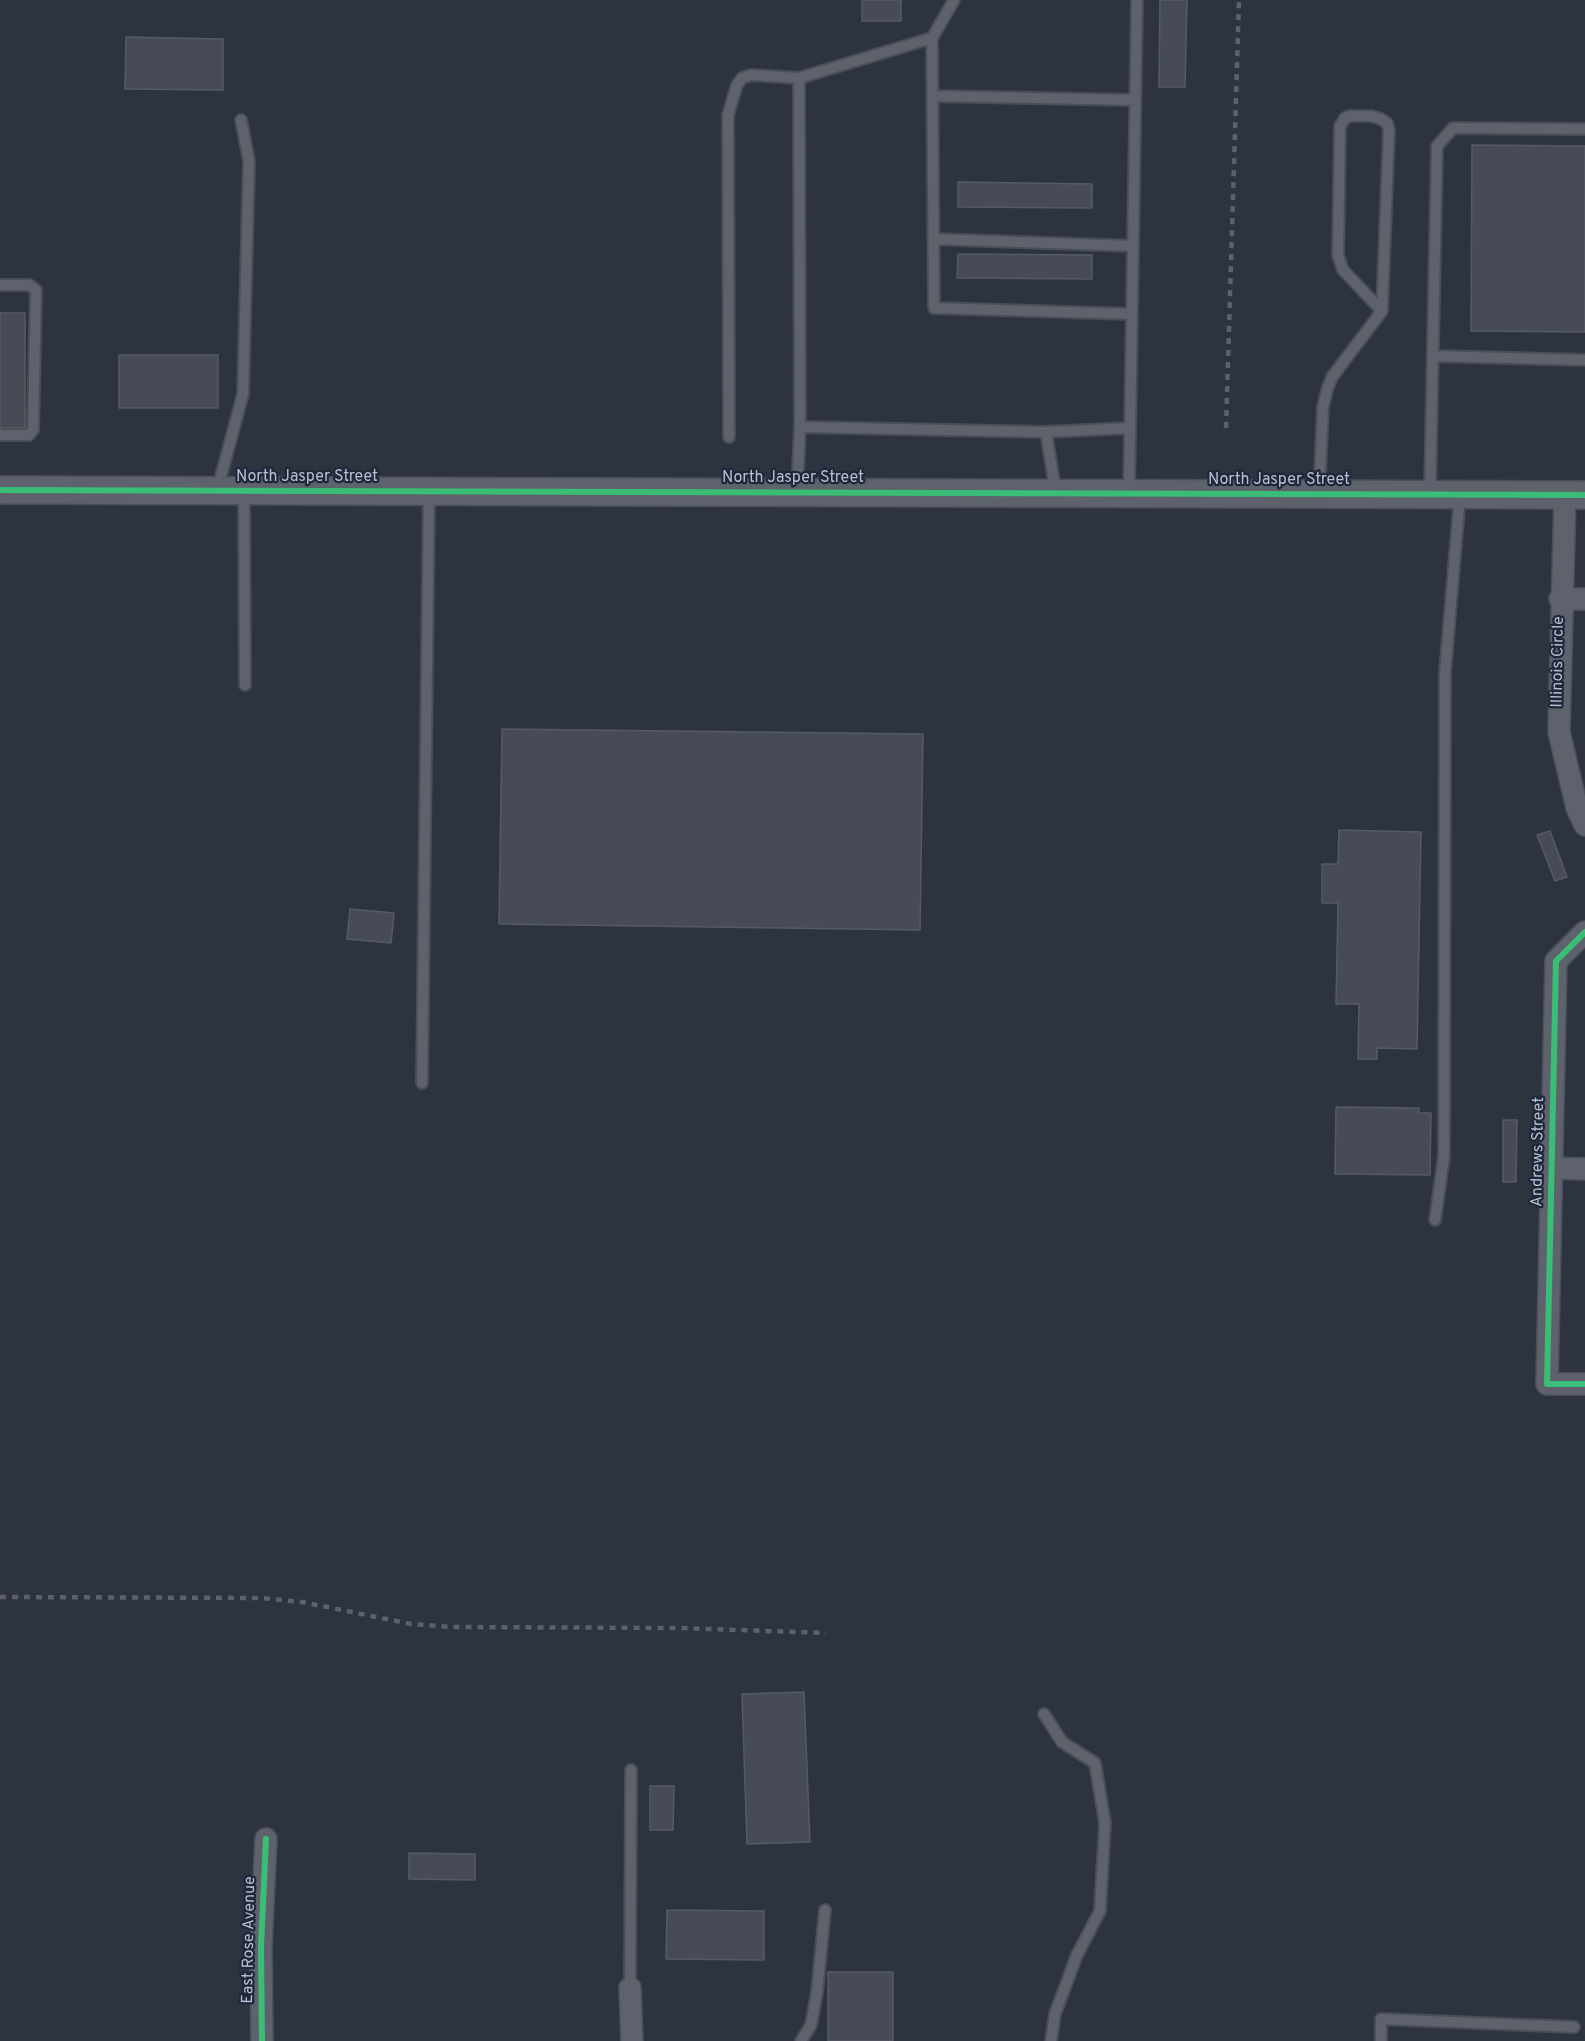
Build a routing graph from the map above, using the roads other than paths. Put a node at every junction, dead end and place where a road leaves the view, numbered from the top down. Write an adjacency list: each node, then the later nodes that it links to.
1 (954, 0): 3 (lane)
2 (1137, 0): 6 (lane)
3 (932, 38): 4 (lane); 5 (lane)
4 (799, 78): 16 (lane); 20 (lane)
5 (932, 96): 6 (lane); 9 (lane)
6 (1135, 100): 10 (lane)
7 (240, 120): 22 (lane)
8 (1585, 129): 14 (lane)
9 (934, 239): 10 (lane); 13 (lane)
10 (1133, 246): 13 (lane)
11 (0, 285): 19 (lane)
12 (1382, 311): 12 (lane); 30 (lane)
13 (1132, 314): 17 (lane)
14 (1434, 356): 15 (lane); 28 (lane)
15 (1585, 360)
16 (800, 427): 18 (lane); 25 (lane)
17 (1130, 428): 18 (lane); 27 (lane)
18 (1046, 432): 26 (lane)
19 (0, 435)
20 (729, 437)
21 (0, 490): 22 (street, North Jasper Street)
22 (217, 491): 23 (street, North Jasper Street)
23 (244, 491): 24 (street, North Jasper Street); 34 (lane)
24 (429, 492): 25 (street, North Jasper Street); 37 (lane)
25 (797, 493): 26 (street, North Jasper Street)
26 (1056, 494): 27 (street, North Jasper Street)
27 (1129, 494): 30 (street, North Jasper Street)
28 (1430, 494): 29 (street, North Jasper Street); 30 (street, North Jasper Street)
29 (1460, 494): 31 (street, North Jasper Street); 40 (lane)
30 (1319, 495)
31 (1575, 495): 32 (street, Illinois Circle)
32 (1560, 599): 33 (street); 35 (street, Illinois Circle)
33 (1585, 599)
34 (245, 685)
35 (1585, 825)
36 (1585, 932): 38 (street, Andrews Street)
37 (422, 1083)
38 (1553, 1168): 39 (street); 41 (street, Andrews Street)
39 (1585, 1169)
40 (1435, 1220)
41 (1585, 1384)
42 (1044, 1714): 51 (lane)
43 (631, 1770): 46 (lane)
44 (266, 1839): 48 (street, East Rose Avenue)
45 (825, 1910): 50 (lane)
46 (630, 1988): 49 (street)
47 (1574, 2027): 52 (lane)
48 (262, 2041)
49 (632, 2041)
50 (801, 2041)
51 (1051, 2041)
52 (1381, 2041)

